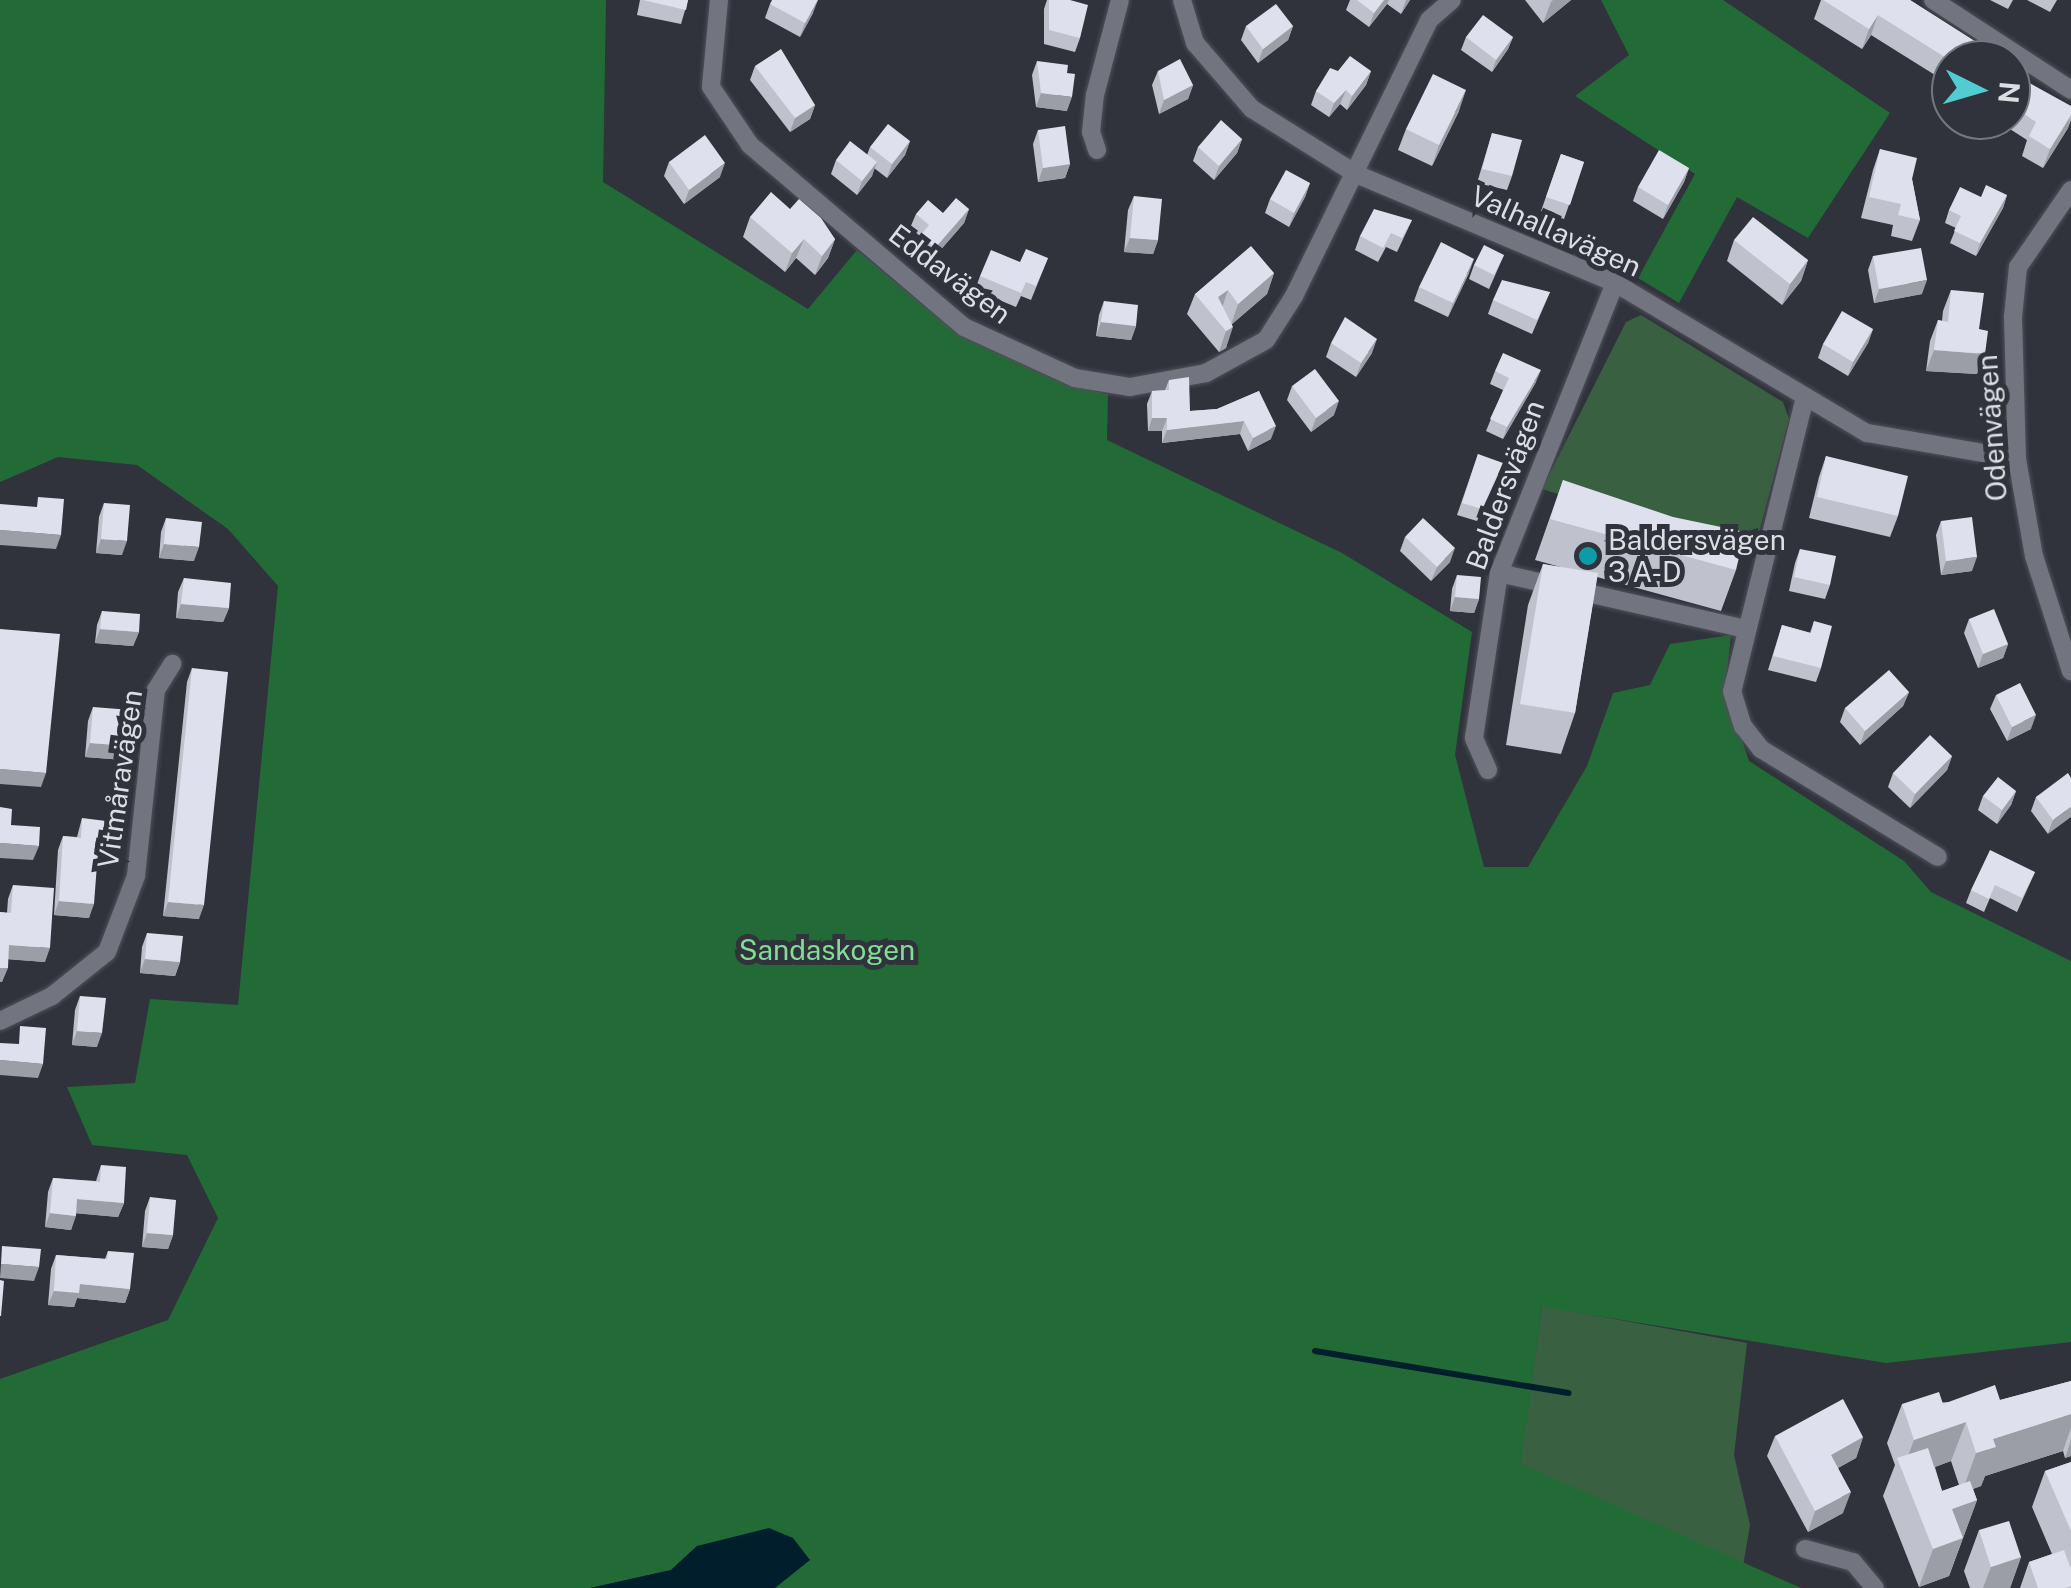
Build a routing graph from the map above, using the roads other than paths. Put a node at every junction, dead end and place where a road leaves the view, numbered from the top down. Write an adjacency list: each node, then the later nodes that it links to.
1 (719, 0): 8 (street, Eddavägen)
2 (1120, 0): 7 (street)
3 (1182, 0): 8 (street, Valhallavägen)
4 (1452, 0): 8 (street, Eddavägen)
5 (1933, 0): 6 (street)
6 (2071, 90)
7 (1097, 150)
8 (1356, 174): 10 (street, Valhallavägen)
9 (2071, 190): 12 (street, Odenvägen)
10 (1615, 283): 11 (street, Valhallavägen); 13 (street, Baldersvägen)
11 (1804, 401): 12 (street, Valhallavägen); 14 (street)
12 (2017, 459): 16 (street, Odenvägen)
13 (1499, 573): 14 (street); 17 (street, Baldersvägen)
14 (1744, 629): 18 (street)
15 (172, 664): 19 (street, Vitmåravägen)
16 (2071, 671)
17 (1488, 770)
18 (1938, 857)
19 (0, 1022)
20 (1805, 1549): 21 (street)
21 (1872, 1585)

